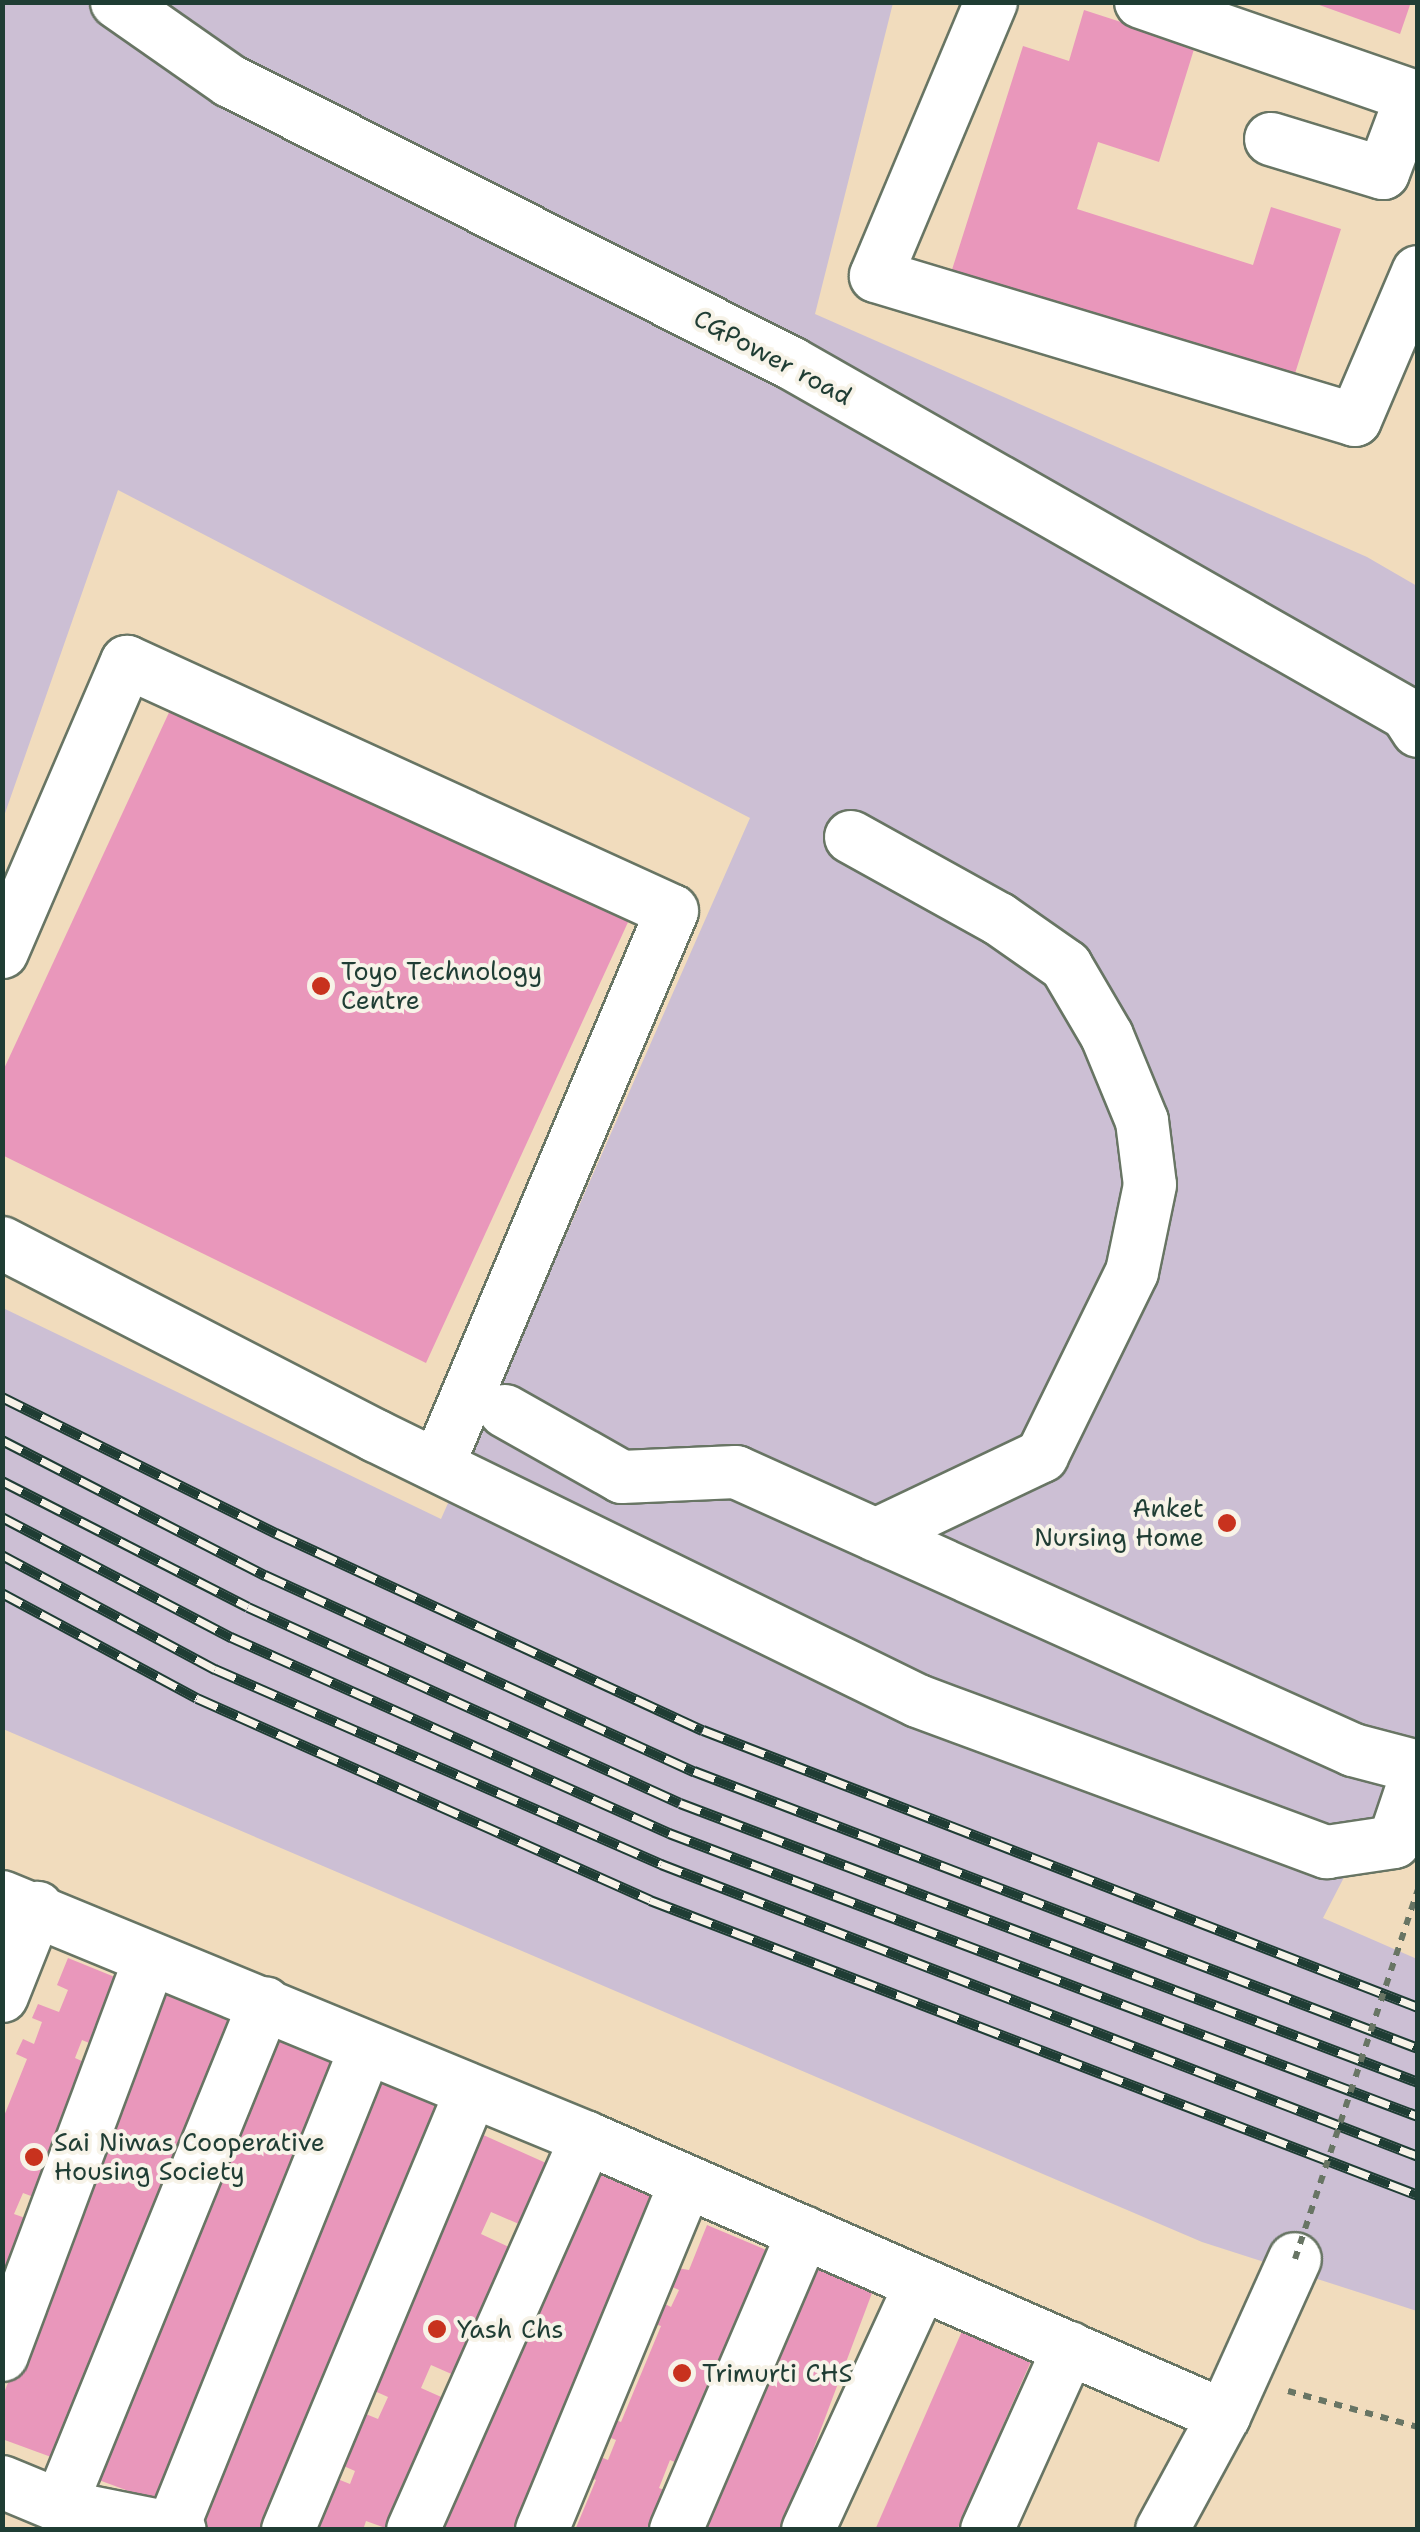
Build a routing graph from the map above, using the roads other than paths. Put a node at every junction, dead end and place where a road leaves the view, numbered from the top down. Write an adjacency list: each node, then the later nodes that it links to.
1 (116, 2): 7 (street, CGPower road)
2 (991, 2): 6 (street)
3 (1141, 2): 4 (street)
4 (1415, 97): 5 (street)
5 (1271, 139)
6 (1418, 272)
7 (1418, 730)
8 (850, 837): 13 (street)
9 (2, 952): 12 (street)
10 (2, 1243): 12 (street)
11 (505, 1412): 13 (street)
12 (438, 1466): 14 (street)
13 (876, 1535): 14 (street)
14 (1418, 1769)
15 (20, 1902): 16 (street); 17 (street)
16 (150, 1962): 18 (street); 27 (street)
17 (2, 1996)
18 (264, 2003): 19 (street); 30 (street)
19 (366, 2048): 20 (street); 31 (street)
20 (470, 2092): 21 (street); 32 (street)
21 (587, 2138): 22 (street); 33 (street)
22 (686, 2182): 23 (street); 34 (street)
23 (804, 2232): 25 (street); 35 (street)
24 (1302, 2262): 28 (street)
25 (921, 2284): 26 (street); 36 (street)
26 (1070, 2348): 28 (street); 37 (street)
27 (2, 2355)
28 (1246, 2405): 38 (street)
29 (2, 2482): 30 (street)
30 (60, 2506): 31 (street)
31 (177, 2526)
32 (288, 2530)
33 (413, 2530)
34 (542, 2530)
35 (676, 2530)
36 (808, 2530)
37 (986, 2530)
38 (1162, 2530)

